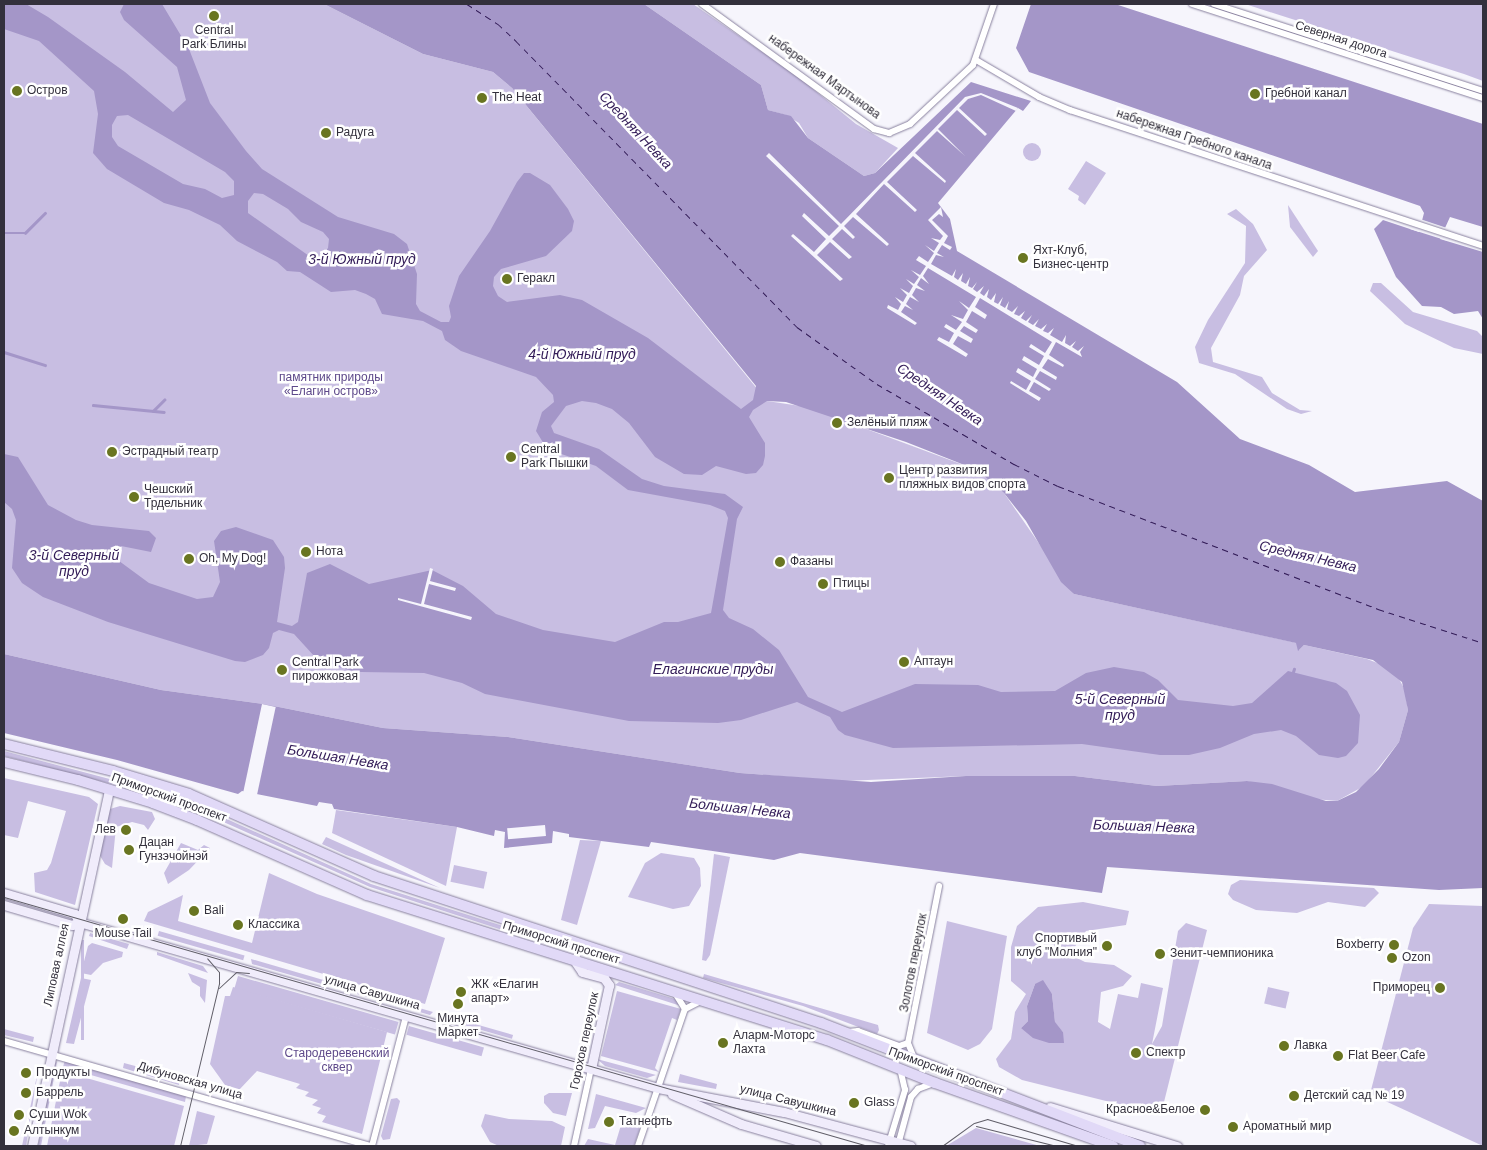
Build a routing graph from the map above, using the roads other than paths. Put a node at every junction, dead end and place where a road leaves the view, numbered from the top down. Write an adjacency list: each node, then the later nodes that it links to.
1 (702, 4): 5 (street, набережная Мартынова)
2 (994, 4): 5 (street)
3 (1192, 4): 7 (street, Северная дорога)
4 (1214, 4): 6 (street, Северная дорога)
5 (976, 60): 8 (street, набережная Гребного канала)
6 (1483, 91)
7 (1483, 98)
8 (1483, 246)
9 (4, 744): 21 (main road, Приморский проспект)
10 (4, 762): 11 (main road, Приморский проспект)
11 (109, 789): 15 (main road, Липовая аллея); 16 (main road, Приморский проспект)
12 (940, 886): 23 (street, Золотов переулок)
13 (4, 893): 15 (main road, улица Савушкина)
14 (4, 904): 15 (main road, улица Савушкина)
15 (79, 922): 20 (main road, улица Савушкина); 24 (main road, Липовая аллея)
16 (574, 960): 17 (main road, Приморский проспект); 26 (main road, Горохов переулок)
17 (672, 990): 18 (main road, Приморский проспект); 19 (street)
18 (704, 1000): 19 (street); 27 (main road, Приморский проспект)
19 (685, 1009): 29 (street)
20 (406, 1016): 26 (main road, улица Савушкина); 33 (street, Дибуновская улица)
21 (844, 1033): 23 (street); 25 (main road, Приморский проспект)
22 (4, 1041): 24 (street, Дибуновская улица)
23 (908, 1043): 25 (street)
24 (50, 1053): 32 (main road, Липовая аллея); 33 (street, Дибуновская улица)
25 (918, 1063): 30 (main road, Приморский проспект)
26 (591, 1069): 29 (main road, улица Савушкина); 34 (street, Горохов переулок)
27 (900, 1069): 28 (main road, Приморский проспект); 31 (street)
28 (934, 1083): 31 (street); 38 (main road, Приморский проспект)
29 (658, 1088): 31 (main road, улица Савушкина); 35 (street); 36 (main road, улица Савушкина)
30 (1006, 1094): 39 (main road, Приморский проспект); 40 (main road, Приморский проспект)
31 (894, 1144): 37 (main road, улица Савушкина)
32 (32, 1146)
33 (370, 1146)
34 (574, 1146)
35 (638, 1146)
36 (816, 1146)
37 (911, 1146)
38 (1113, 1146)
39 (1140, 1146)
40 (1177, 1146)

